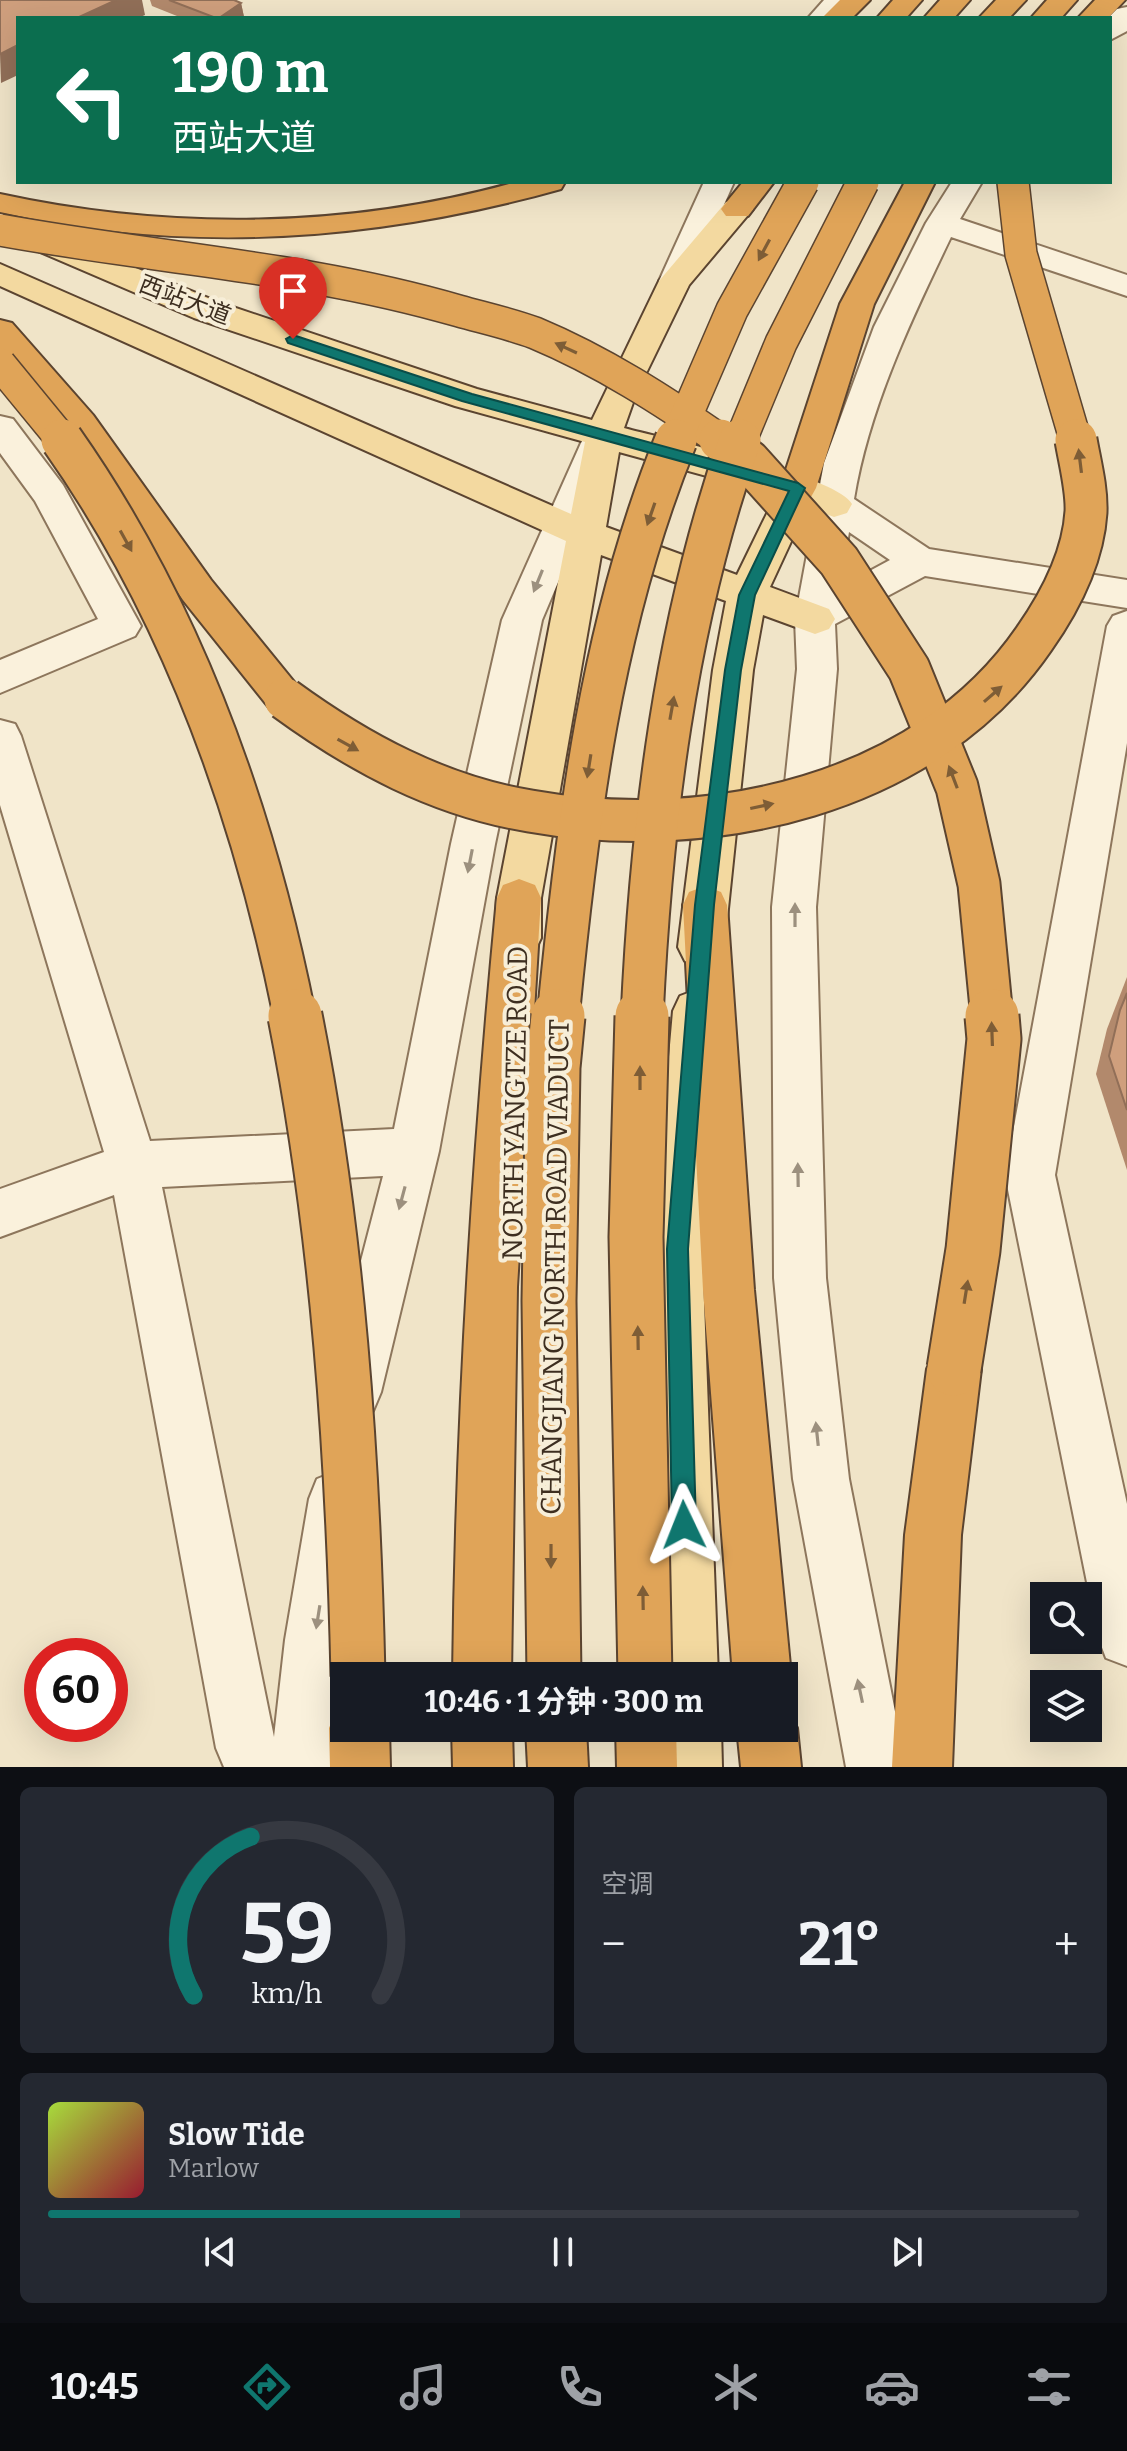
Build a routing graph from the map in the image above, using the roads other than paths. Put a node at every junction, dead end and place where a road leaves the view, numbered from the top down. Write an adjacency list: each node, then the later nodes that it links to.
1 (840, 0): 9 (street)
2 (856, 0): 10 (highway)
3 (908, 0): 11 (highway)
4 (956, 0): 12 (highway)
5 (1012, 0): 13 (highway)
6 (1063, 0): 14 (highway)
7 (1111, 0): 15 (highway)
8 (1127, 15): 16 (street)
9 (824, 16)
10 (838, 16)
11 (893, 16)
12 (940, 16)
13 (995, 16)
14 (1047, 16)
15 (1094, 16)
16 (1112, 30)
17 (544, 184): 25 (highway)
18 (718, 184): 30 (street)
19 (757, 184): 26 (highway)
20 (802, 184): 54 (highway, CHANGJIANG NORTH ROAD VIADUCT, one-way to 54, bridge)
21 (862, 184): 55 (highway, one-way to 21, bridge)
22 (963, 184): 24 (street)
23 (1013, 184): 32 (highway, one-way to 23, bridge)
24 (931, 202): 31 (street); 36 (street)
25 (0, 203)
26 (737, 209): 30 (main road)
27 (0, 223): 35 (main road, 西站大道)
28 (0, 230): 75 (highway, one-way to 28, bridge)
29 (0, 274): 37 (main road, 西站大道)
30 (675, 281): 35 (main road)
31 (1127, 286)
32 (0, 331)
33 (0, 364): 51 (highway, one-way to 51, bridge)
34 (0, 428): 43 (street)
35 (604, 434): 36 (main road, 西站大道); 37 (street)
36 (816, 496): 38 (street); 40 (main road); 41 (street)
37 (573, 530): 40 (main road, 西站大道); 45 (main road, NORTH YANGTZE ROAD); 47 (street, one-way to 47)
38 (920, 561): 39 (street); 41 (street)
39 (1127, 594)
40 (747, 595): 41 (main road, 西站大道); 46 (main road)
41 (815, 619): 74 (street, one-way to 41)
42 (1127, 626): 50 (street)
43 (0, 677)
44 (0, 736): 48 (street)
45 (519, 898): 52 (highway); 53 (main road, NORTH YANGTZE ROAD)
46 (705, 905): 56 (main road); 57 (highway)
47 (414, 1151): 48 (street); 66 (street, one-way to 66)
48 (133, 1165): 49 (street); 65 (street)
49 (0, 1213)
50 (1127, 1637)
51 (357, 1662)
52 (482, 1662)
53 (509, 1662)
54 (554, 1662)
55 (645, 1662)
56 (689, 1662)
57 (761, 1662)
58 (359, 1742): 67 (highway)
59 (482, 1742): 68 (highway)
60 (510, 1742): 69 (main road)
61 (557, 1742): 70 (highway)
62 (646, 1742): 71 (highway)
63 (691, 1742): 72 (main road)
64 (768, 1742): 73 (highway)
65 (255, 1767)
66 (301, 1767)
67 (360, 1767)
68 (483, 1767)
69 (511, 1767)
70 (558, 1767)
71 (647, 1767)
72 (692, 1767)
73 (771, 1767)
74 (876, 1767)
75 (922, 1767)

